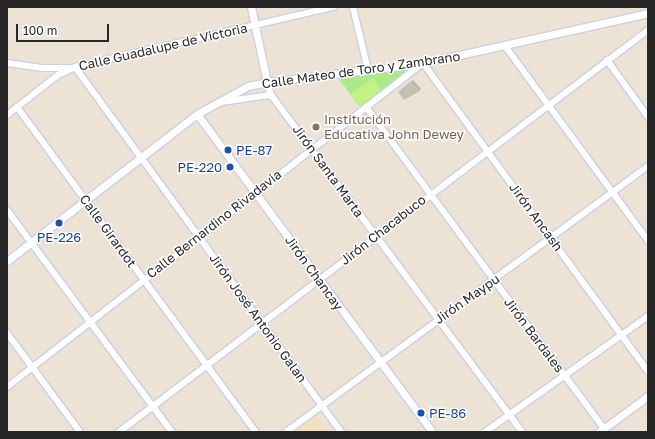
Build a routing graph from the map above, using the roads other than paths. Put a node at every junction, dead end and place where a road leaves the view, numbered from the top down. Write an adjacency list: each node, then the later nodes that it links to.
1 (251, 7): 5 (street)
2 (333, 7): 5 (street, Calle Guadalupe de Victoria)
3 (353, 7): 13 (street)
4 (645, 11): 7 (street, Calle Mateo de Toro y Zambrano)
5 (255, 25): 11 (street, Calle Guadalupe de Victoria); 15 (street)
6 (648, 30): 8 (street, Jirón Chacabuco)
7 (505, 46): 10 (street, Calle Mateo de Toro y Zambrano); 18 (street)
8 (608, 60): 18 (street, Jirón Chacabuco); 23 (street)
9 (7, 62): 12 (street)
10 (423, 63): 13 (street, Calle Mateo de Toro y Zambrano); 19 (street, Calle Bernardino Rivadavia); 25 (street, Jirón Ancash)
11 (75, 67): 12 (street); 14 (street, Calle Guadalupe de Victoria); 26 (street, Jirón José Antonio Galan)
12 (56, 68): 14 (street)
13 (368, 70): 15 (street, Calle Mateo de Toro y Zambrano)
14 (58, 75): 20 (street, Calle Guadalupe de Victoria)
15 (267, 82): 16 (street, Jirón Santa Marta); 17 (street, Calle Mateo de Toro y Zambrano)
16 (271, 95): 17 (street); 24 (street, Jirón Santa Marta)
17 (214, 103): 21 (street, Calle Mateo de Toro y Zambrano)
18 (547, 104): 25 (street, Jirón Chacabuco); 29 (street)
19 (366, 106): 24 (street, Calle Bernardino Rivadavia); 30 (street, Jirón Bardales)
20 (17, 107): 22 (street, Calle Guadalupe de Victoria); 31 (street, Calle Girardot)
21 (197, 114): 26 (street, Calle Mateo de Toro y Zambrano); 28 (street, Jirón Chancay)
22 (7, 115)
23 (648, 117)
24 (312, 149): 28 (street, Calle Bernardino Rivadavia); 34 (street, Jirón Santa Marta)
25 (487, 150): 30 (street, Jirón Chacabuco); 35 (street, Jirón Ancash)
26 (140, 156): 31 (street, Calle Mateo de Toro y Zambrano); 33 (street, Jirón José Antonio Galan)
27 (648, 166): 29 (street, Jirón Maypu)
28 (255, 192): 33 (street, Calle Bernardino Rivadavia); 40 (street, Jirón Chancay)
29 (612, 192): 35 (street, Jirón Maypu); 36 (street)
30 (429, 195): 34 (street, Jirón Chacabuco); 41 (street, Jirón Bardales)
31 (86, 200): 37 (street, Calle Mateo de Toro y Zambrano); 39 (street, Calle Girardot)
32 (7, 210): 37 (street)
33 (198, 236): 39 (street, Calle Bernardino Rivadavia); 45 (street, Jirón José Antonio Galan)
34 (376, 237): 40 (street, Jirón Chacabuco); 43 (street, Jirón Santa Marta)
35 (551, 237): 41 (street, Jirón Maypu); 47 (street, Jirón Ancash)
36 (648, 241)
37 (32, 242): 38 (street, Calle Mateo de Toro y Zambrano); 44 (street)
38 (7, 261)
39 (144, 279): 44 (street, Calle Bernardino Rivadavia); 49 (street, Calle Girardot)
40 (320, 279): 45 (street, Jirón Chacabuco); 48 (street, Jirón Chancay)
41 (493, 280): 43 (street, Jirón Maypu); 52 (street, Jirón Bardales)
42 (648, 316): 47 (street)
43 (438, 318): 48 (street, Jirón Maypu); 57 (street, Jirón Santa Marta)
44 (91, 321): 50 (street, Calle Bernardino Rivadavia); 56 (street)
45 (261, 323): 49 (street, Jirón Chacabuco); 55 (street, Jirón José Antonio Galan)
46 (7, 334): 50 (street)
47 (622, 335): 51 (street, Jirón Ancash); 52 (street)
48 (382, 364): 55 (street, Jirón Maypu); 65 (street, Jirón Chancay)
49 (207, 365): 56 (street, Jirón Chacabuco); 62 (street, Calle Girardot)
50 (33, 367): 53 (street, Calle Bernardino Rivadavia); 59 (street)
51 (648, 371)
52 (563, 375): 57 (street); 58 (street, Jirón Bardales)
53 (7, 387)
54 (648, 396): 58 (street)
55 (323, 406): 63 (street, Jirón Maypu); 64 (street, Jirón José Antonio Galan)
56 (154, 407): 60 (street, Jirón Chacabuco); 61 (street)
57 (509, 415): 66 (street); 67 (street, Jirón Santa Marta)
58 (602, 430)
59 (80, 432)
60 (120, 432)
61 (172, 432)
62 (256, 432)
63 (286, 432)
64 (341, 432)
65 (432, 432)
66 (485, 432)
67 (522, 432)

